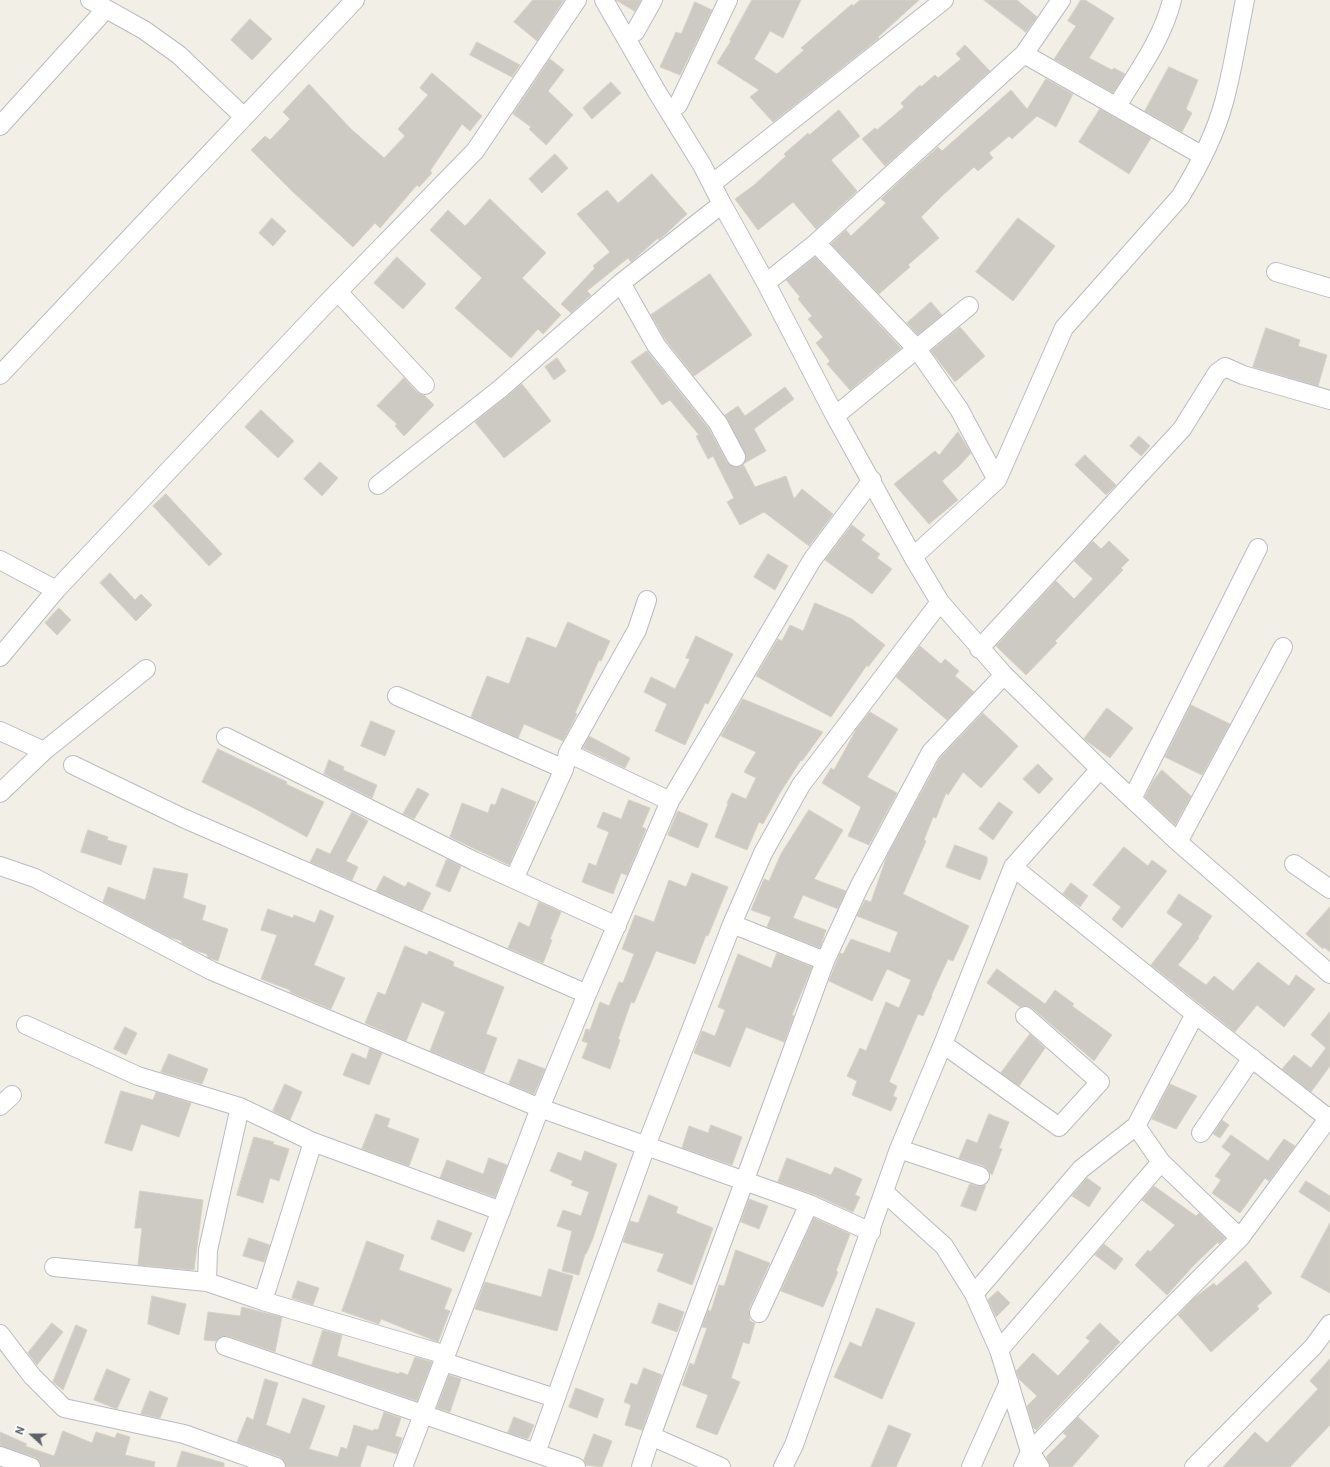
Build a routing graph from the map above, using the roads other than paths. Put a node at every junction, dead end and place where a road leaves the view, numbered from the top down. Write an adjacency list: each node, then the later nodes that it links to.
1 (90, 0): 12 (street)
2 (355, 0): 17 (street)
3 (577, 0): 28 (street)
4 (604, 0): 21 (street)
5 (617, 0): 13 (street)
6 (653, 0): 13 (street)
7 (728, 0): 15 (street)
8 (944, 0): 20 (street)
9 (1061, 0): 14 (street)
10 (1172, 0): 16 (street)
11 (1245, 0): 19 (street)
12 (105, 10): 17 (street); 18 (street)
13 (635, 32): 15 (street)
14 (1024, 54): 16 (street); 22 (street)
15 (678, 105): 20 (street)
16 (1117, 106): 19 (street)
17 (244, 117): 31 (street)
18 (0, 126)
19 (1203, 156): 37 (street)
20 (718, 179): 23 (street)
21 (722, 204): 23 (street); 26 (street)
22 (816, 243): 25 (street); 30 (street)
23 (746, 247): 25 (street)
24 (1276, 272): 27 (street)
25 (766, 282): 34 (street)
26 (621, 283): 35 (street); 38 (street)
27 (1330, 288)
28 (338, 292): 32 (street); 42 (street)
29 (969, 306): 30 (street)
30 (917, 349): 34 (street); 37 (street)
31 (0, 375)
32 (425, 385)
33 (1330, 400): 46 (street)
34 (835, 416): 36 (street)
35 (736, 457)
36 (872, 480): 40 (street); 59 (street)
37 (997, 480): 40 (street)
38 (378, 485)
39 (1258, 548): 58 (street)
40 (913, 557): 44 (street)
41 (0, 560): 42 (street)
42 (56, 590): 47 (street)
43 (647, 600): 54 (street)
44 (940, 602): 46 (street); 66 (street)
45 (1283, 647): 60 (street)
46 (979, 649): 49 (street)
47 (0, 656)
48 (146, 669): 53 (street)
49 (1004, 675): 56 (street); 68 (street)
50 (397, 696): 54 (street)
51 (0, 731): 53 (street)
52 (226, 737): 64 (street)
53 (44, 751): 57 (street)
54 (566, 761): 59 (street); 64 (street)
55 (73, 765): 70 (street)
56 (1100, 769): 58 (street); 63 (street)
57 (0, 793)
58 (1132, 800): 60 (street)
59 (670, 801): 67 (street)
60 (1178, 842): 69 (street)
61 (1294, 864): 65 (street)
62 (0, 866): 77 (street)
63 (1012, 867): 71 (street); 74 (street)
64 (514, 879): 67 (street)
65 (1330, 889)
66 (732, 924): 68 (street); 82 (street)
67 (617, 926): 70 (street)
68 (825, 961): 86 (street)
69 (1330, 974)
70 (587, 994): 77 (street)
71 (1194, 1014): 75 (street); 79 (street)
72 (1025, 1016): 74 (street)
73 (26, 1025): 76 (street)
74 (943, 1044): 83 (street)
75 (1252, 1058): 78 (street); 80 (street)
76 (240, 1107): 81 (street); 93 (street)
77 (540, 1108): 82 (street); 89 (street)
78 (1329, 1117): 91 (street)
79 (1136, 1126): 84 (street); 94 (street)
80 (1201, 1133)
81 (313, 1142): 89 (street); 95 (street)
82 (646, 1145): 86 (street); 103 (street)
83 (899, 1149): 85 (street); 87 (street)
84 (1161, 1162): 91 (street); 100 (street)
85 (980, 1176)
86 (744, 1180): 88 (street); 105 (street)
87 (884, 1192): 90 (street); 94 (street)
88 (809, 1204): 90 (street); 96 (street)
89 (501, 1211): 101 (street)
90 (871, 1232): 115 (street)
91 (1240, 1238): 108 (street)
92 (54, 1267): 93 (street)
93 (207, 1282): 95 (street)
94 (974, 1294): 100 (street)
95 (262, 1301): 101 (street)
96 (759, 1313)
97 (1330, 1324): 118 (street)
98 (0, 1334): 110 (street)
99 (225, 1346): 104 (street)
100 (999, 1350): 102 (street)
101 (445, 1359): 103 (street); 104 (street)
102 (1009, 1382): 108 (street); 116 (street)
103 (555, 1398): 106 (street)
104 (425, 1414): 106 (street); 111 (street)
105 (651, 1436): 113 (street); 114 (street)
106 (536, 1453): 112 (street)
107 (0, 1456): 109 (street)
108 (1027, 1459): 117 (street)
109 (31, 1467)
110 (276, 1467)
111 (403, 1467)
112 (576, 1467)
113 (641, 1467)
114 (721, 1467)
115 (783, 1467)
116 (971, 1467)
117 (1040, 1467)
118 (1194, 1467)

